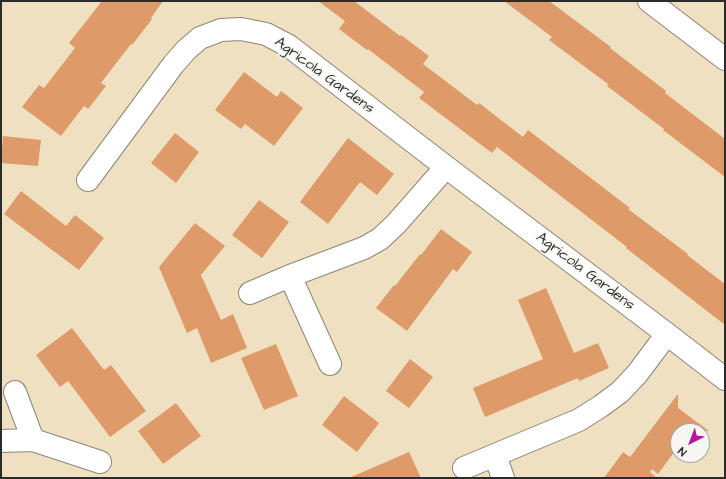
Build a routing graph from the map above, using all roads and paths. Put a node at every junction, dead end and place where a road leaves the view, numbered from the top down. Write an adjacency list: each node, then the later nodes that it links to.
1 (649, 1): 2 (street)
2 (725, 60)
3 (446, 167): 4 (street, Agricola Gardens); 5 (street); 7 (street, Agricola Gardens)
4 (88, 180)
5 (290, 276): 6 (street); 8 (street)
6 (250, 293)
7 (667, 334): 9 (street, Agricola Gardens); 13 (street)
8 (330, 364)
9 (725, 379)
10 (15, 392): 11 (street)
11 (33, 440): 12 (street); 14 (street)
12 (1, 441)
13 (495, 455): 15 (street); 16 (street)
14 (100, 462)
15 (464, 468)
16 (504, 478)

